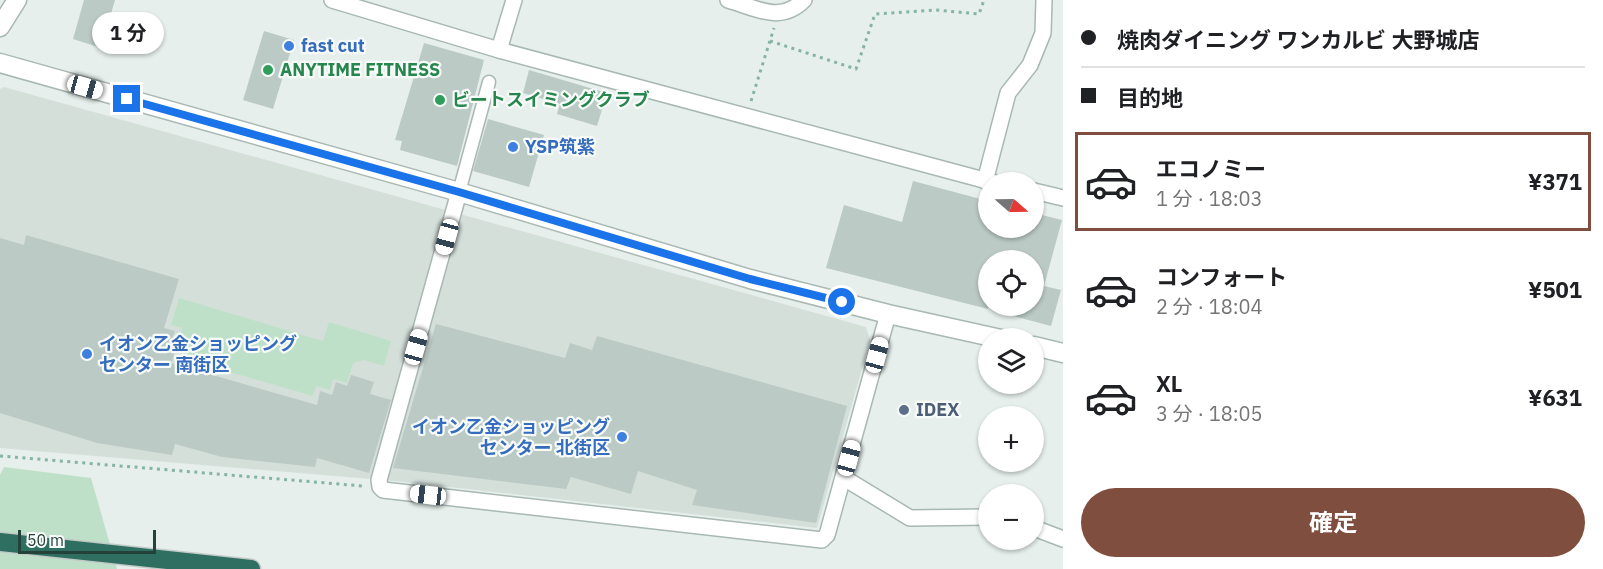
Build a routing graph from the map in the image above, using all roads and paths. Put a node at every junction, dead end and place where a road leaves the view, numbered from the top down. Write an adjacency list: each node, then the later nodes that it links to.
1 (17, 0): 9 (street)
2 (332, 0): 11 (street)
3 (514, 0): 11 (street)
4 (728, 0): 8 (street)
5 (804, 0): 8 (street)
6 (984, 0): 10 (path)
7 (1044, 0): 15 (street)
8 (778, 14): 10 (path)
9 (0, 27)
10 (770, 41): 14 (path)
11 (499, 50): 14 (street)
12 (0, 63): 17 (street)
13 (489, 82): 17 (street)
14 (746, 116): 16 (street)
15 (992, 172)
16 (978, 179)
17 (459, 192): 20 (street); 26 (street)
18 (1044, 193): 19 (street)
19 (1063, 198)
20 (888, 314): 21 (street); 25 (street)
21 (978, 334)
22 (1044, 348): 23 (street)
23 (1063, 352)
24 (0, 456): 26 (path)
25 (844, 478): 26 (street); 27 (street)
26 (380, 487)
27 (978, 517)
28 (1044, 532): 29 (street)
29 (1063, 539)
30 (0, 542): 31 (highway)
31 (250, 569)

